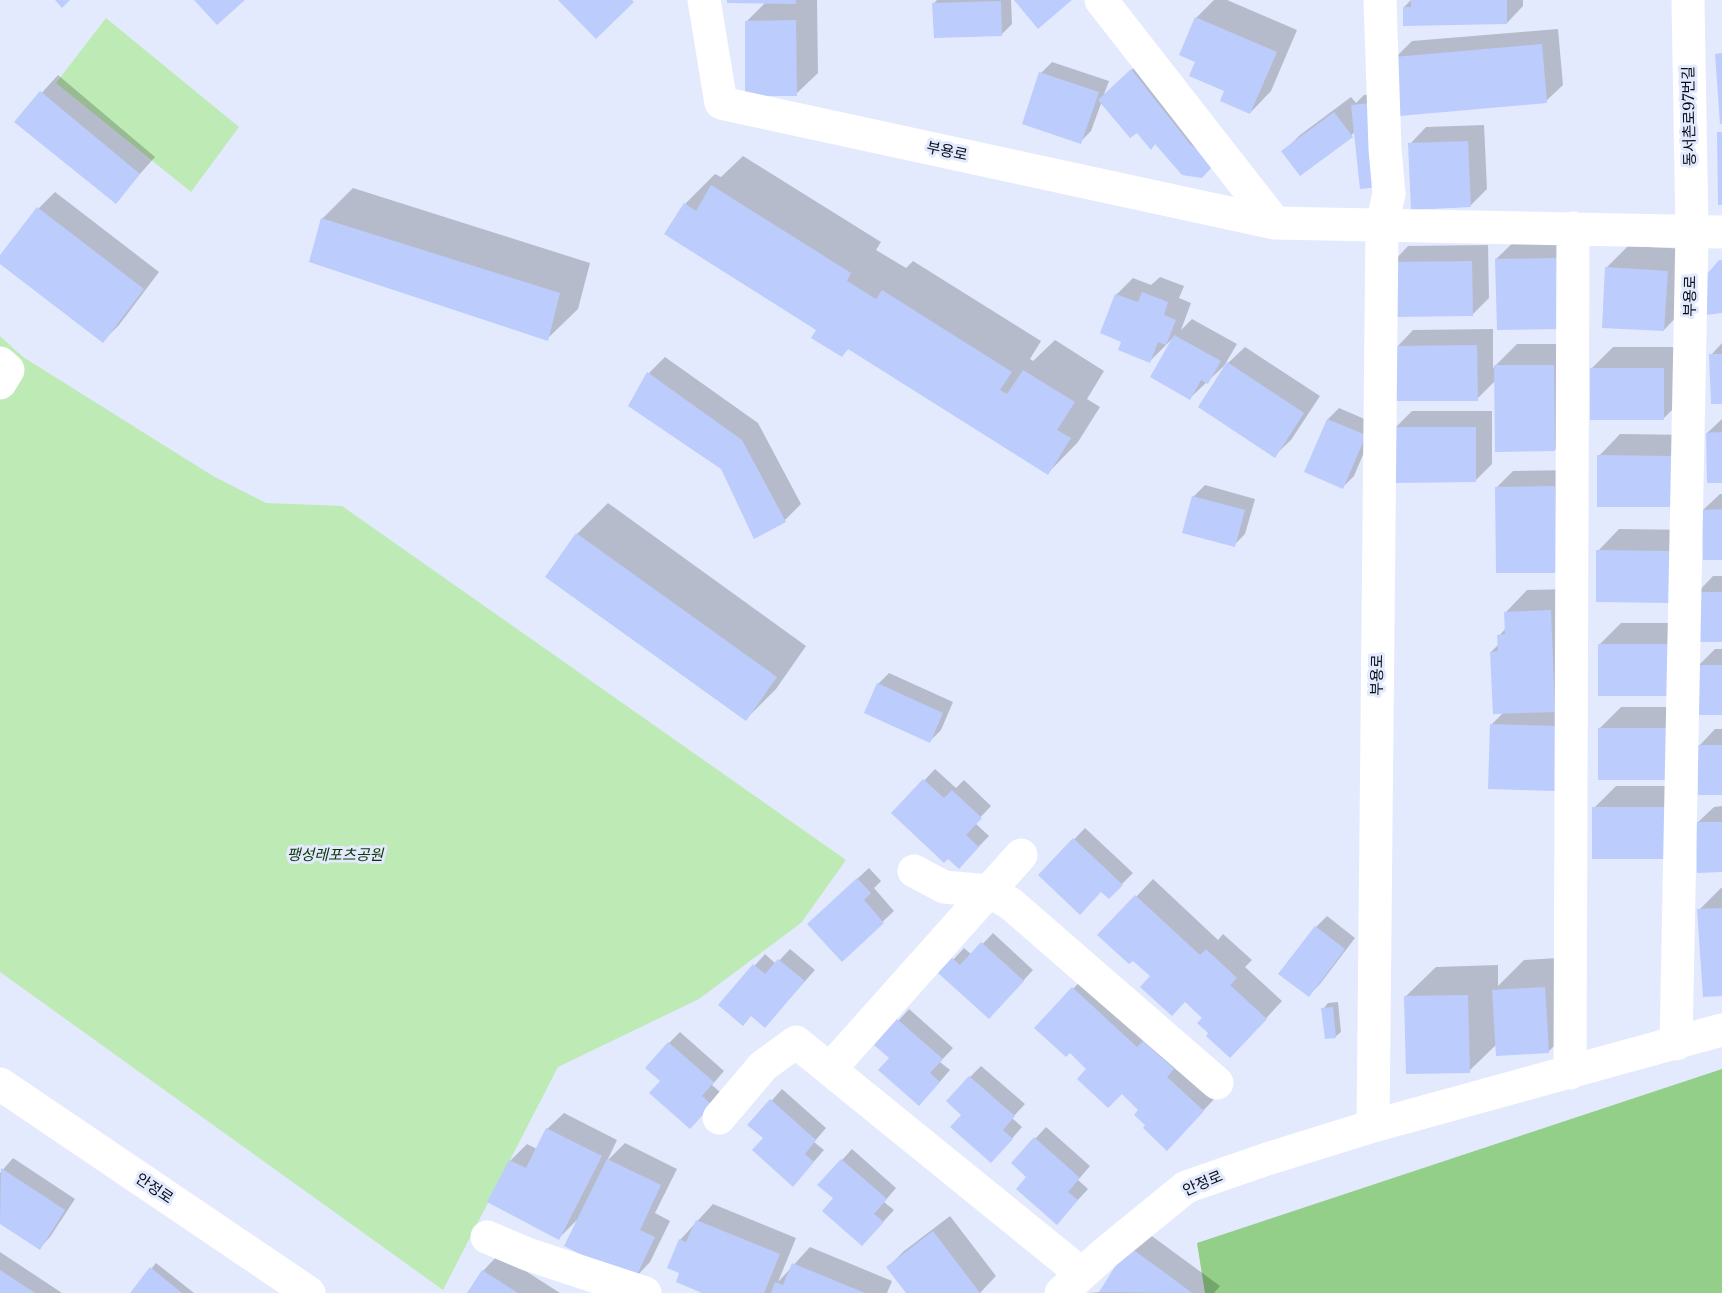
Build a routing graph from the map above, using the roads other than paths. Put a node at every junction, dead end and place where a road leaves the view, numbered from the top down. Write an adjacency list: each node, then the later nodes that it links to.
1 (704, 0): 5 (street, 부용로)
2 (1101, 0): 5 (street)
3 (1380, 0): 6 (street)
4 (1688, 0): 8 (street, 동서촌로97번길)
5 (1275, 223): 6 (street, 부용로)
6 (1382, 224): 7 (street, 부용로); 21 (street, 부용로)
7 (1572, 228): 8 (street, 부용로); 17 (street)
8 (1707, 232): 15 (street, 부용로)
9 (0, 363): 10 (street)
10 (0, 383)
11 (1021, 855): 13 (street)
12 (914, 871): 13 (street)
13 (989, 891): 16 (street); 18 (street)
14 (1722, 1030): 15 (street, 안정로)
15 (1676, 1044): 17 (street, 안정로)
16 (830, 1070): 20 (street); 23 (street)
17 (1570, 1073): 21 (street, 안정로)
18 (1217, 1083)
19 (0, 1084): 24 (street, 안정로)
20 (719, 1118)
21 (1374, 1126): 23 (street, 안정로)
22 (487, 1237): 25 (street)
23 (1071, 1284)
24 (308, 1293)
25 (645, 1293)

